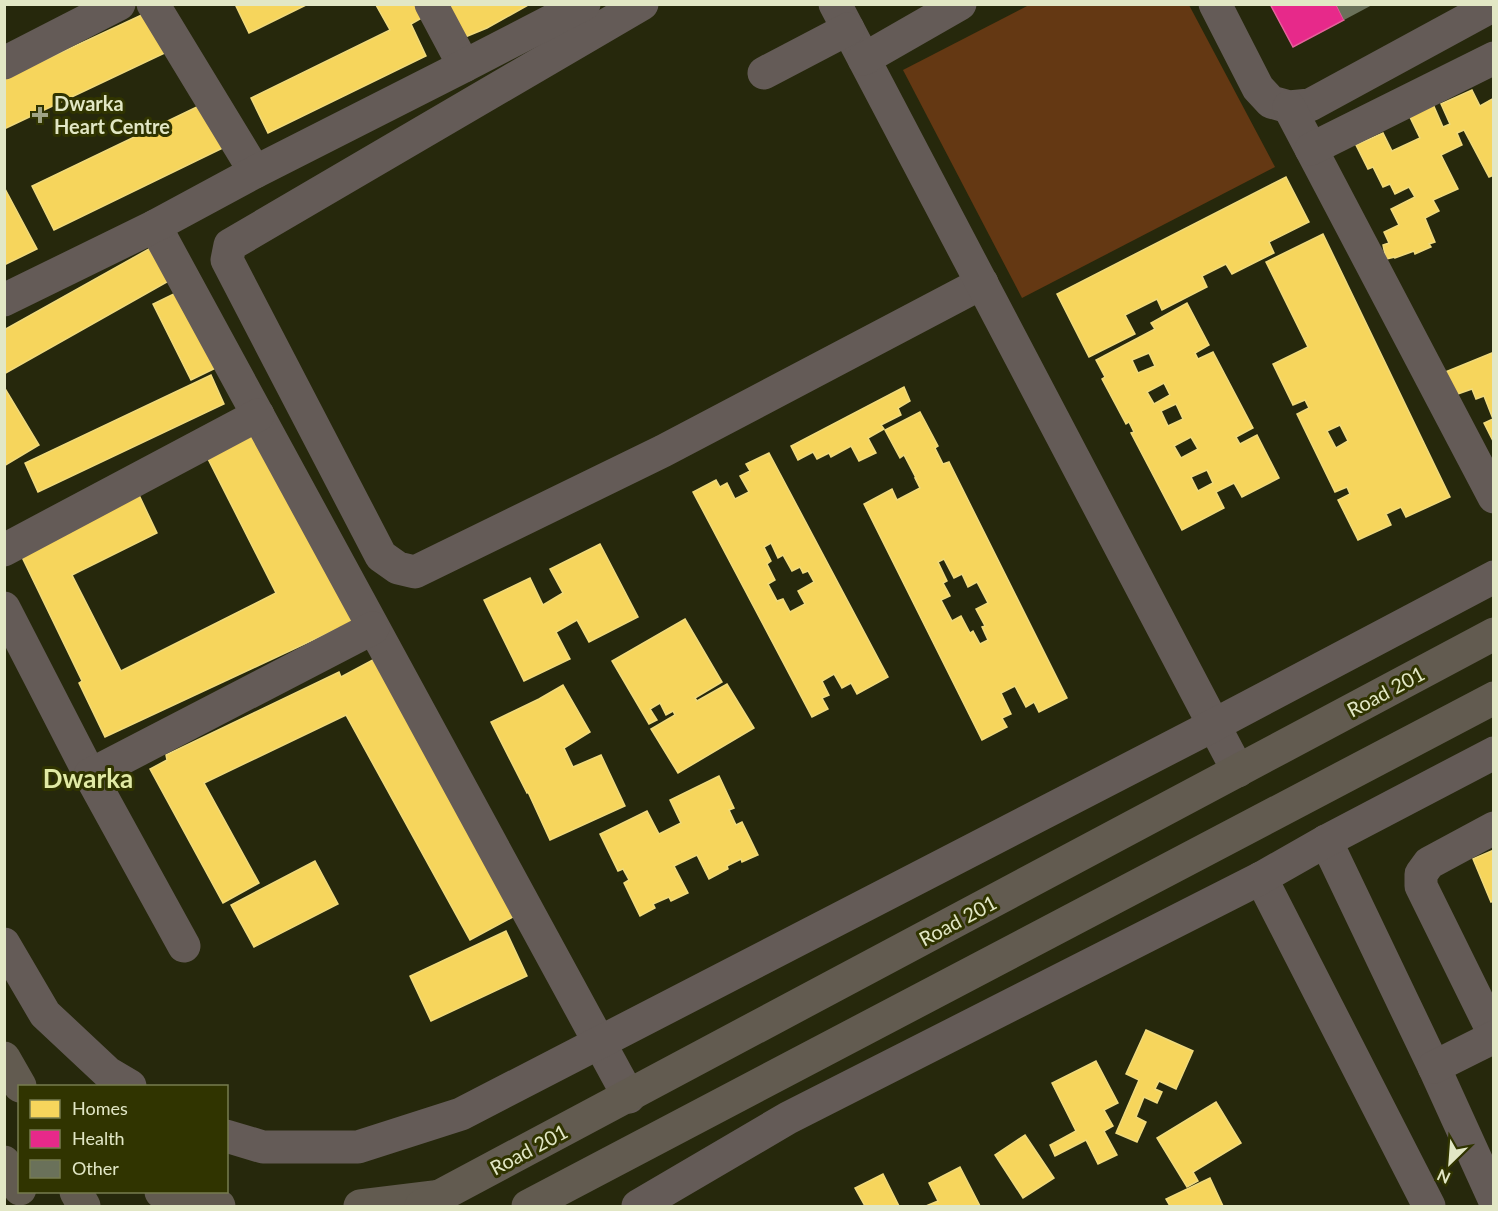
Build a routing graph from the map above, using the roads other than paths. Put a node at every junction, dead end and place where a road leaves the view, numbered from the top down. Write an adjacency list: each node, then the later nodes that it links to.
1 (119, 4): 12 (street)
2 (431, 4): 13 (street)
3 (584, 4): 13 (street)
4 (642, 4): 19 (street)
5 (960, 4): 11 (street)
6 (1215, 4): 15 (street)
7 (1494, 5): 15 (street)
8 (159, 6): 17 (street)
9 (842, 17): 11 (street); 14 (street)
10 (1494, 58): 16 (street)
11 (864, 59): 19 (street)
12 (4, 63)
13 (464, 66): 17 (street)
14 (764, 74)
15 (1289, 107): 16 (street)
16 (1311, 148): 22 (street)
17 (255, 172): 18 (street)
18 (155, 226): 20 (street); 21 (street)
19 (982, 283): 29 (street)
20 (4, 300)
21 (258, 415): 23 (street); 26 (street)
22 (1493, 495)
23 (4, 550)
24 (1494, 577): 29 (street)
25 (4, 608): 32 (street)
26 (373, 628): 32 (street); 39 (street)
27 (1494, 634): 31 (main road, Road 201)
28 (1494, 698): 53 (main road)
29 (1214, 725): 31 (street); 39 (street)
30 (1494, 753): 34 (street)
31 (1238, 771): 44 (main road, Road 201)
32 (90, 775): 37 (street)
33 (1494, 828): 38 (street)
34 (1326, 841): 35 (street); 41 (street)
35 (1261, 878): 54 (street); 55 (street)
36 (4, 944): 43 (street)
37 (184, 946)
38 (1494, 1035): 41 (street)
39 (599, 1042): 44 (street); 45 (street)
40 (4, 1058): 42 (main road)
41 (1434, 1067): 49 (street)
42 (19, 1085)
43 (128, 1085)
44 (628, 1097): 50 (main road, Road 201)
45 (228, 1137)
46 (4, 1162): 47 (main road)
47 (18, 1186)
48 (166, 1193): 51 (main road)
49 (1494, 1199)
50 (432, 1201): 52 (main road)
51 (219, 1206)
52 (360, 1206)
53 (528, 1206)
54 (638, 1206)
55 (1429, 1206)

